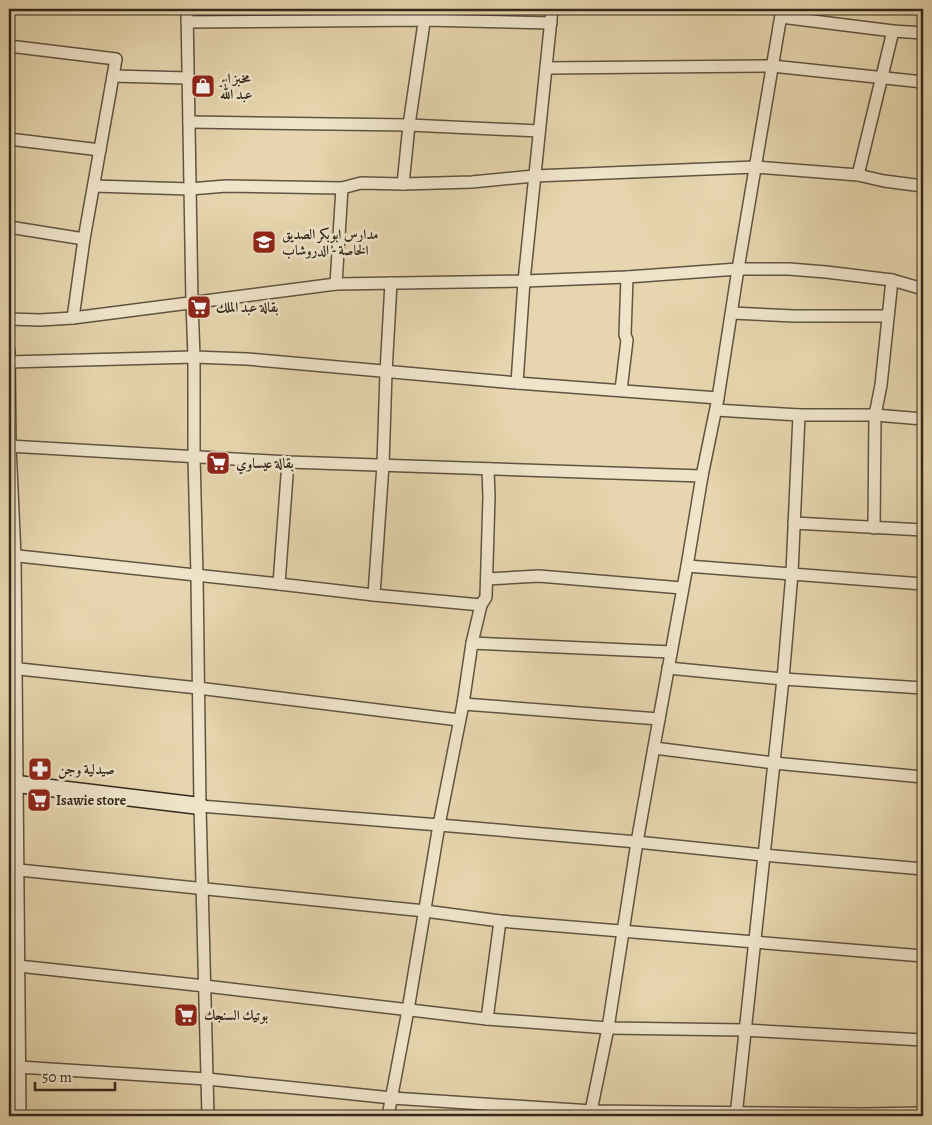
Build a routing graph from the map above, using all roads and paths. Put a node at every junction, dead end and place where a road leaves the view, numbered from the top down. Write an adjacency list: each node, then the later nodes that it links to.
1 (187, 9): 5 (street)
2 (552, 9): 6 (street)
3 (781, 13): 7 (street); 10 (street)
4 (425, 14): 5 (street); 6 (street); 17 (street)
5 (187, 22): 14 (street)
6 (551, 23): 11 (street)
7 (893, 31): 8 (street); 13 (street)
8 (923, 33)
9 (9, 46): 12 (street)
10 (772, 66): 11 (street); 13 (street); 21 (street)
11 (546, 68): 18 (street)
12 (113, 76): 14 (street); 20 (street)
13 (882, 77): 15 (street); 22 (street)
14 (188, 78): 16 (street)
15 (923, 82)
16 (189, 122): 17 (street); 28 (street)
17 (409, 125): 18 (street); 24 (street)
18 (539, 131): 23 (street)
19 (9, 139): 20 (street)
20 (100, 150): 25 (street)
21 (755, 167): 22 (street); 23 (street); 31 (street)
22 (858, 175): 26 (street)
23 (534, 176): 24 (street); 34 (street)
24 (403, 184): 27 (street)
25 (94, 186): 28 (street); 30 (street)
26 (923, 186)
27 (342, 188): 28 (street); 36 (street)
28 (190, 189): 38 (street)
29 (9, 227): 30 (street)
30 (84, 239): 41 (street)
31 (738, 269): 32 (street); 33 (street); 39 (street)
32 (627, 277): 34 (street); 48 (street)
33 (892, 280): 37 (street); 40 (street)
34 (524, 281): 35 (street); 47 (street)
35 (391, 283): 36 (street); 46 (street)
36 (336, 284): 38 (street)
37 (923, 289)
38 (192, 303): 41 (street); 44 (street)
39 (732, 313): 40 (street); 49 (street)
40 (888, 316): 52 (street)
41 (73, 318): 42 (street)
42 (9, 319)
43 (9, 351): 45 (street)
44 (194, 357): 45 (street); 46 (street); 55 (street)
45 (9, 362): 54 (street)
46 (386, 372): 47 (street); 57 (street)
47 (517, 384): 48 (street)
48 (621, 390): 49 (street)
49 (718, 398): 50 (street)
50 (716, 410): 51 (street); 59 (street)
51 (799, 415): 52 (street); 60 (street)
52 (875, 415): 53 (street); 61 (street)
53 (923, 419)
54 (9, 446): 55 (street); 63 (street)
55 (194, 456): 56 (street); 66 (street)
56 (288, 462): 57 (street); 68 (street)
57 (383, 465): 58 (street); 71 (street)
58 (488, 469): 59 (street); 67 (street)
59 (702, 476): 64 (street)
60 (794, 523): 61 (street); 65 (street)
61 (874, 528): 62 (street)
62 (923, 530)
63 (12, 556): 66 (street); 75 (street)
64 (687, 566): 65 (street); 70 (street)
65 (792, 573): 69 (street); 77 (street)
66 (197, 576): 68 (street); 78 (street)
67 (486, 579): 70 (street); 72 (street)
68 (279, 584): 71 (street)
69 (923, 584)
70 (682, 588): 74 (street)
71 (374, 596): 72 (street)
72 (481, 605): 73 (street)
73 (472, 643): 74 (street); 80 (street)
74 (671, 652): 76 (street)
75 (12, 668): 78 (street); 86 (street)
76 (668, 668): 77 (street); 81 (street)
77 (783, 679): 79 (street); 84 (street)
78 (198, 688): 82 (street); 87 (street)
79 (923, 688)
80 (463, 704): 81 (street); 82 (street)
81 (659, 719): 83 (street)
82 (459, 720): 88 (street)
83 (654, 748): 84 (street); 89 (street)
84 (774, 764): 85 (street); 90 (street)
85 (923, 777)
86 (13, 784): 87 (street); 92 (street)
87 (200, 806): 88 (street); 93 (street)
88 (439, 824): 89 (street); 94 (street)
89 (637, 842): 90 (street); 96 (street)
90 (763, 855): 91 (street); 97 (street)
91 (923, 869)
92 (13, 870): 93 (street); 99 (street)
93 (203, 890): 94 (street); 100 (street)
94 (425, 911): 95 (street); 101 (street)
95 (500, 921): 96 (street); 102 (street)
96 (623, 931): 97 (street); 104 (street)
97 (754, 942): 98 (street); 105 (street)
98 (923, 956)
99 (14, 966): 100 (street); 103 (street)
100 (205, 986): 101 (street); 108 (street)
101 (408, 1010): 102 (street); 109 (street)
102 (487, 1019): 104 (street)
103 (14, 1028): 107 (street)
104 (608, 1028): 105 (street); 110 (street)
105 (744, 1030): 106 (street); 112 (street)
106 (923, 1040)
107 (19, 1067): 108 (street); 113 (street)
108 (207, 1079): 109 (street); 114 (street)
109 (392, 1098): 110 (street); 115 (street)
110 (591, 1113): 112 (street)
111 (923, 1113): 112 (street)
112 (736, 1114)
113 (20, 1116)
114 (208, 1116)
115 (388, 1116)

